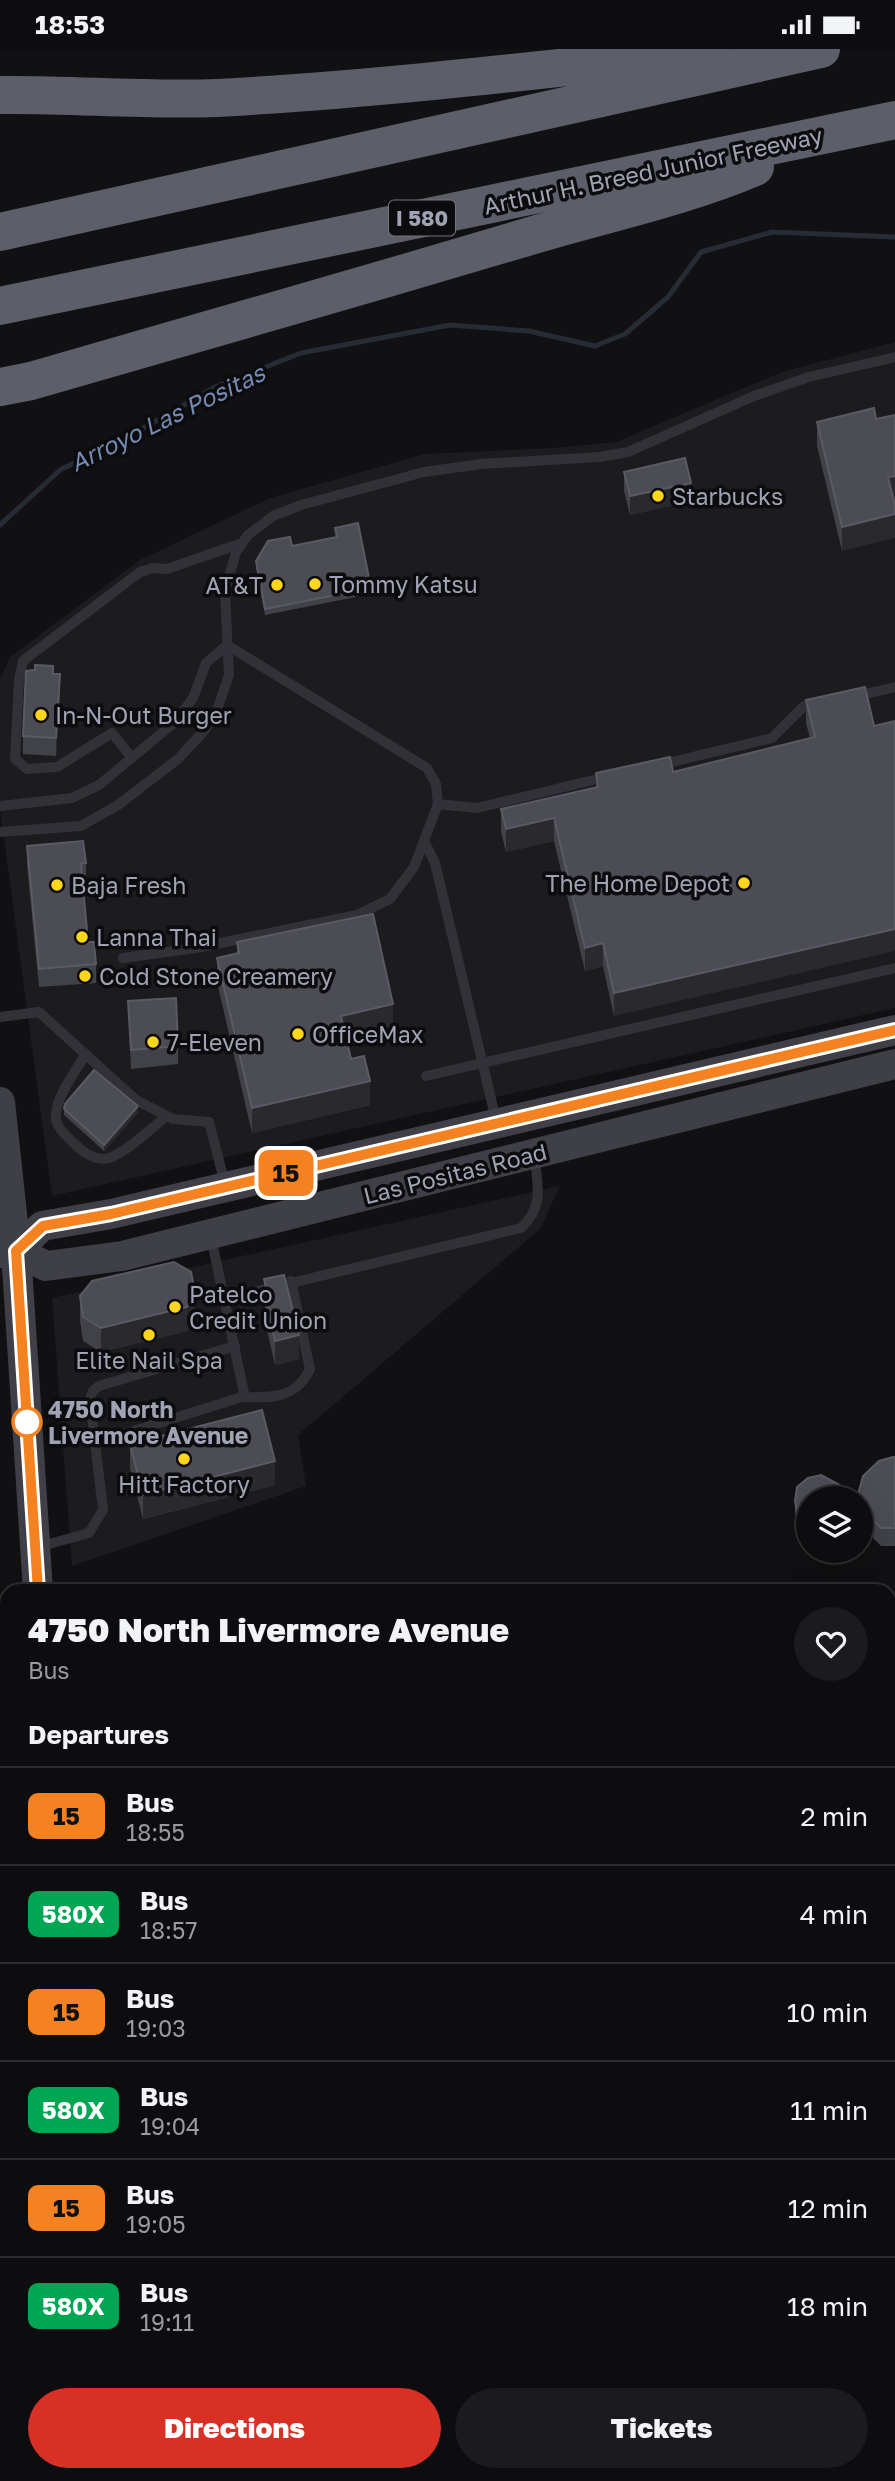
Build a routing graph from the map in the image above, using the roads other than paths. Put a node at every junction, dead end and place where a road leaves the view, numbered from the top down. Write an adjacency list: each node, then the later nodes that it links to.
1 (728, 49): 5 (highway)
2 (739, 49): 4 (highway)
3 (821, 49): 4 (highway)
4 (780, 57): 8 (highway)
5 (7, 90)
6 (895, 120): 7 (highway, Arthur H. Breed Junior Freeway / I 580)
7 (845, 130): 9 (highway, Arthur H. Breed Junior Freeway / I 580); 11 (highway)
8 (0, 232)
9 (0, 306)
10 (895, 357): 12 (lane)
11 (10, 388)
12 (242, 543): 13 (lane); 17 (lane)
13 (227, 645): 17 (lane); 20 (lane); 22 (lane)
14 (895, 687): 15 (lane)
15 (844, 699)
16 (830, 701): 18 (lane)
17 (132, 758): 21 (lane)
18 (644, 768)
19 (622, 773): 20 (lane)
20 (438, 804): 23 (lane)
21 (0, 806)
22 (0, 832)
23 (424, 841): 24 (lane); 29 (lane)
24 (123, 958)
25 (895, 968): 29 (lane)
26 (0, 1017): 28 (lane)
27 (895, 1030): 34 (main road, Las Positas Road)
28 (86, 1054): 33 (lane); 33 (lane)
29 (483, 1063): 31 (lane); 34 (lane)
30 (895, 1064): 35 (main road, Las Positas Road)
31 (426, 1076)
32 (0, 1102): 38 (main road)
33 (167, 1116): 36 (lane)
34 (496, 1123): 36 (main road, Las Positas Road)
35 (534, 1154): 37 (main road, Las Positas Road); 39 (lane)
36 (226, 1187): 38 (main road, Las Positas Road)
37 (210, 1234): 38 (main road, Las Positas Road); 40 (lane)
38 (8, 1252): 44 (main road)
39 (291, 1281): 40 (lane); 42 (lane)
40 (224, 1299): 41 (lane)
41 (234, 1346): 42 (lane); 43 (lane)
42 (242, 1397): 43 (lane)
43 (95, 1443): 44 (lane)
44 (35, 1548): 45 (main road)
45 (38, 1584)

